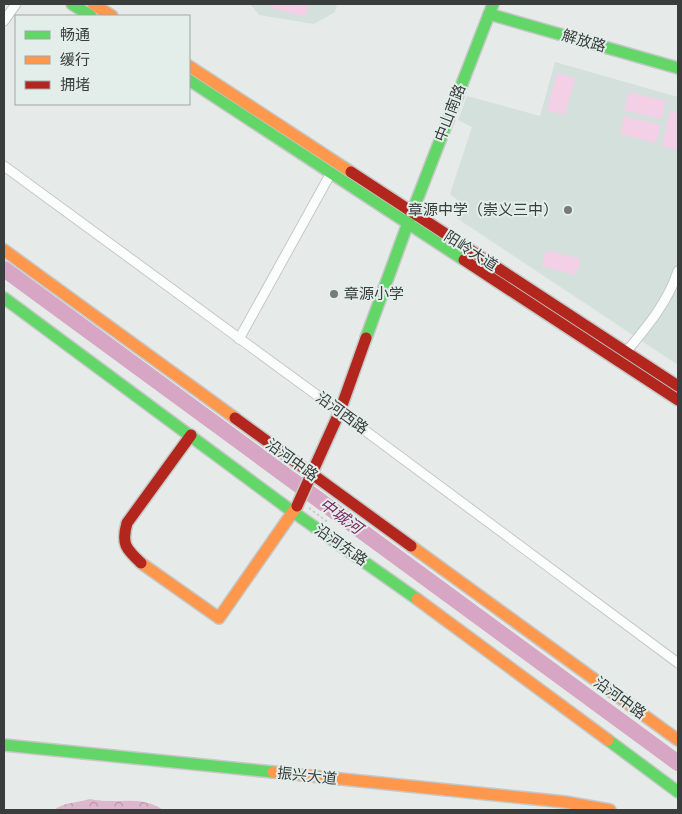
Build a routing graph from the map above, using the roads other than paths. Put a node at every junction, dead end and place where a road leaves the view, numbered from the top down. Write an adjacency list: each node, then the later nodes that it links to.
1 (16, 4): 7 (street)
2 (72, 4): 5 (street)
3 (93, 4): 6 (street)
4 (491, 9): 9 (street, 解放路); 13 (street, 中山南路)
5 (89, 15)
6 (110, 15)
7 (4, 21)
8 (190, 67): 13 (street, 阳岭大道)
9 (678, 68)
10 (190, 81): 12 (street, 阳岭大道)
11 (4, 166): 18 (street, 沿河西路)
12 (331, 173): 14 (street, 阳岭大道); 18 (street)
13 (412, 212): 14 (street, 中山南路); 19 (street, 阳岭大道)
14 (408, 223): 21 (street, 阳岭大道); 22 (street, 中山南路)
15 (4, 250): 24 (street, 沿河中路)
16 (678, 271): 19 (street)
17 (4, 298): 23 (street, 沿河东路)
18 (239, 339): 22 (street, 沿河西路)
19 (626, 352): 20 (street, 阳岭大道)
20 (678, 386)
21 (678, 400)
22 (340, 411): 24 (street, 中山南路); 26 (street, 沿河西路)
23 (191, 435): 25 (street, 沿河东路); 25 (street, 中山南路)
24 (310, 478): 25 (street, 中山南路); 27 (street, 沿河中路)
25 (297, 507): 30 (street, 沿河东路)
26 (678, 663)
27 (678, 740)
28 (4, 745): 32 (street, 振兴大道)
29 (4, 750): 31 (street, 振兴大道)
30 (678, 792)
31 (572, 810)
32 (610, 810)

